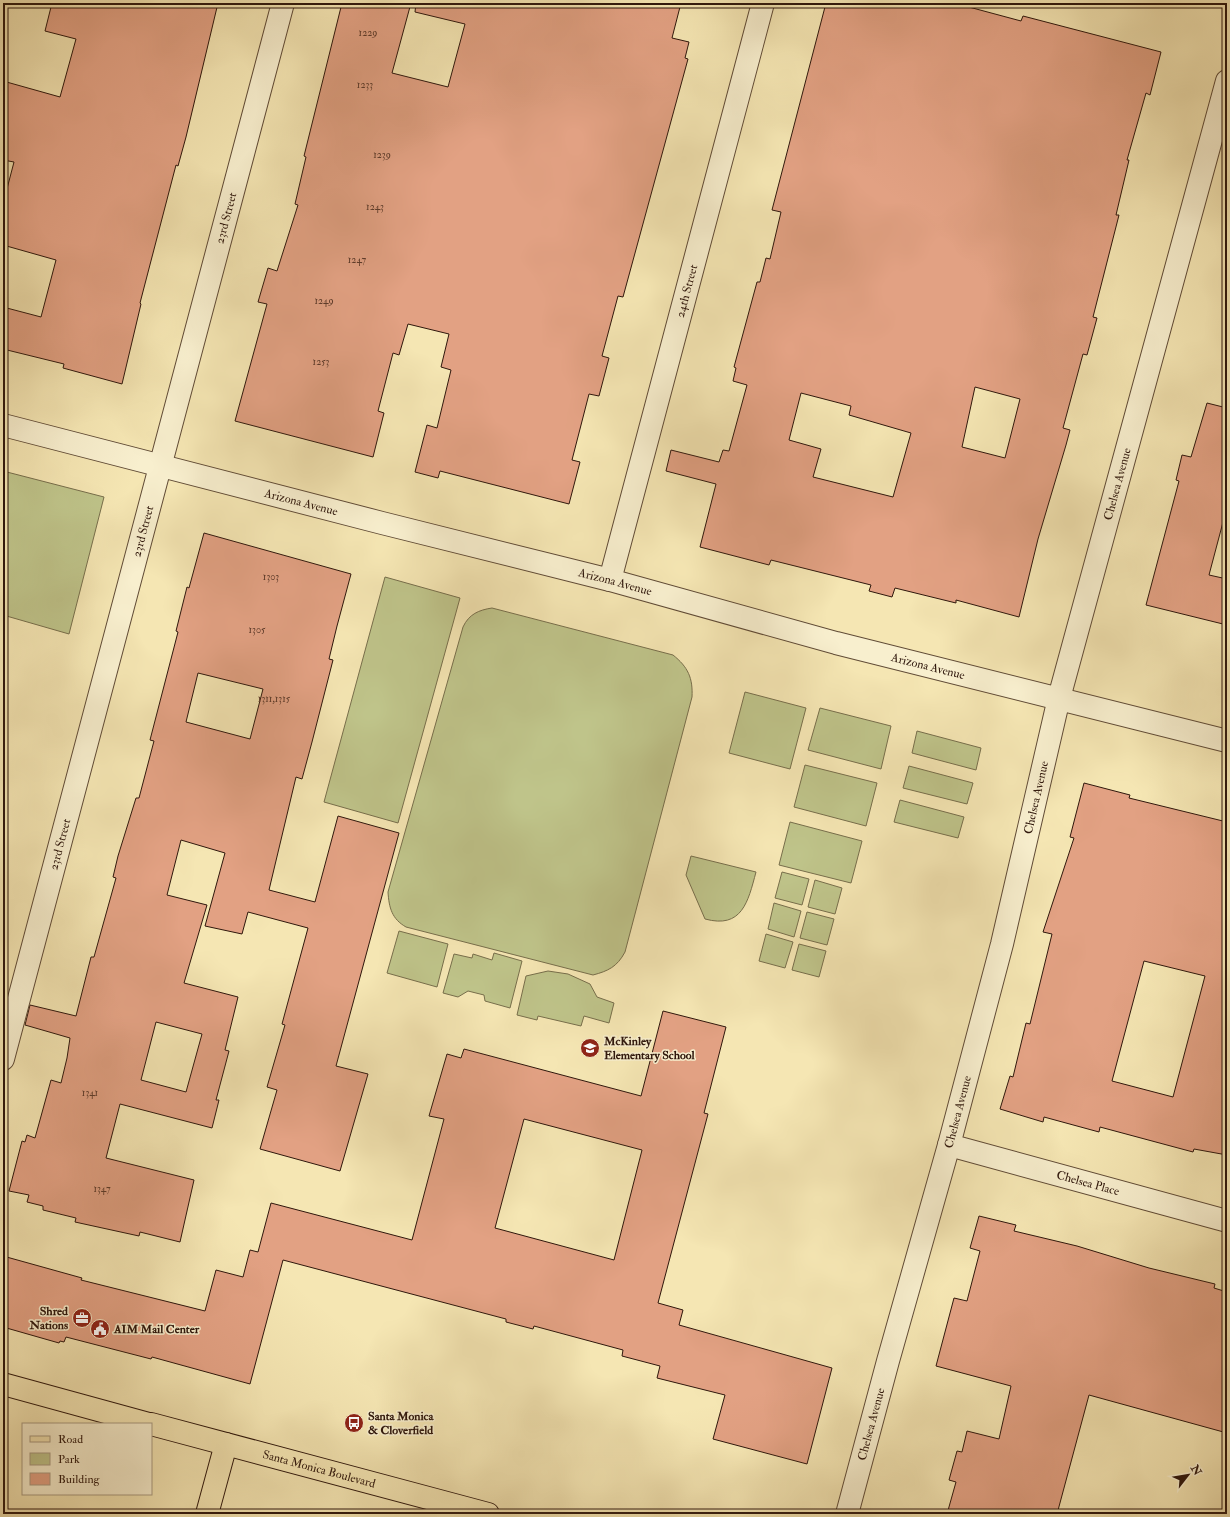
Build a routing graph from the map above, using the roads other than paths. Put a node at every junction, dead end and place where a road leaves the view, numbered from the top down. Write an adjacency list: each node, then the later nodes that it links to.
1 (283, 3): 5 (street, 23rd Street)
2 (762, 3): 6 (street, 24th Street)
3 (1227, 81): 7 (street, Chelsea Avenue)
4 (3, 424): 5 (street, Arizona Avenue)
5 (161, 466): 6 (street, Arizona Avenue); 9 (street, 23rd Street)
6 (610, 580): 7 (street, Arizona Avenue)
7 (1059, 698): 8 (street, Arizona Avenue); 10 (street, Chelsea Avenue)
8 (1227, 741)
9 (3, 1059)
10 (949, 1145): 11 (street, Chelsea Place); 18 (street, Chelsea Avenue)
11 (1227, 1221)
12 (3, 1384): 13 (main road, Santa Monica Boulevard)
13 (146, 1423)
14 (152, 1425): 15 (main road, Santa Monica Boulevard)
15 (226, 1444): 16 (main road); 17 (main road, Santa Monica Boulevard)
16 (207, 1514)
17 (488, 1514)
18 (847, 1514)

